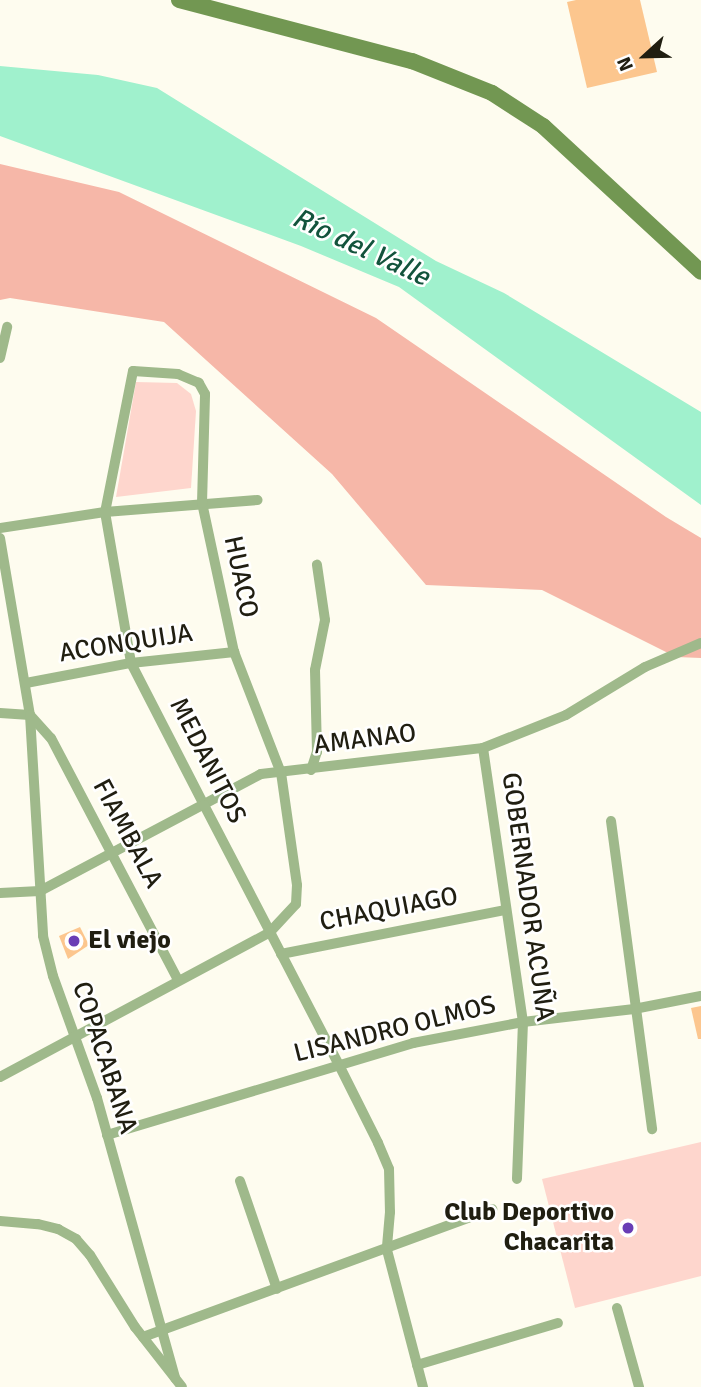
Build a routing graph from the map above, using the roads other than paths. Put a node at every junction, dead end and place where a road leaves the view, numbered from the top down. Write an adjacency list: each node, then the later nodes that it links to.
1 (179, 0): 2 (main road)
2 (701, 272)
3 (7, 327): 4 (street)
4 (0, 358)
5 (198, 383): 7 (street, HUACO); 8 (street, MEDANITOS)
6 (258, 500): 7 (street)
7 (202, 503): 8 (street); 13 (street, HUACO)
8 (105, 513): 9 (street); 14 (street, MEDANITOS)
9 (0, 528)
10 (0, 538): 15 (street, COPACABANA)
11 (317, 565): 19 (street)
12 (701, 643): 18 (street, AMANAO)
13 (234, 652): 14 (street, ACONQUIJA); 20 (street, HUACO)
14 (131, 663): 15 (street, ACONQUIJA); 21 (street, MEDANITOS)
15 (26, 683): 17 (street, COPACABANA)
16 (0, 713): 17 (street)
17 (30, 715): 23 (street, FIAMBALA); 24 (street, COPACABANA)
18 (483, 748): 19 (street, AMANAO); 26 (street, GOBERNADOR ACUÑA)
19 (311, 769): 20 (street, AMANAO)
20 (281, 773): 21 (street, AMANAO); 27 (street, HUACO)
21 (204, 805): 23 (street, AMANAO); 27 (street, MEDANITOS)
22 (611, 821): 31 (street)
23 (113, 854): 24 (street, AMANAO); 29 (street, FIAMBALA)
24 (40, 891): 25 (street); 33 (street, COPACABANA)
25 (0, 893)
26 (506, 910): 28 (street, CHAQUIAGO); 32 (street, GOBERNADOR ACUÑA)
27 (270, 932): 28 (street, MEDANITOS); 29 (street)
28 (281, 954): 34 (street, MEDANITOS)
29 (178, 980): 33 (street)
30 (701, 996): 31 (street, LISANDRO OLMOS)
31 (634, 1009): 32 (street, LISANDRO OLMOS); 36 (street)
32 (523, 1022): 34 (street, LISANDRO OLMOS); 38 (street, GOBERNADOR ACUÑA)
33 (74, 1038): 35 (street); 37 (street, COPACABANA)
34 (338, 1065): 37 (street, LISANDRO OLMOS); 42 (street, MEDANITOS)
35 (0, 1077)
36 (652, 1129)
37 (107, 1135): 46 (street, COPACABANA)
38 (517, 1179)
39 (240, 1181): 43 (street)
40 (492, 1209): 42 (street)
41 (0, 1221): 47 (street)
42 (387, 1250): 43 (street); 48 (street, MEDANITOS)
43 (277, 1289): 46 (street)
44 (617, 1308): 51 (street)
45 (558, 1323): 48 (street)
46 (163, 1329): 47 (street); 49 (street, COPACABANA)
47 (143, 1337): 49 (street)
48 (417, 1365): 50 (street, MEDANITOS)
49 (178, 1382)
50 (423, 1387)
51 (639, 1387)

